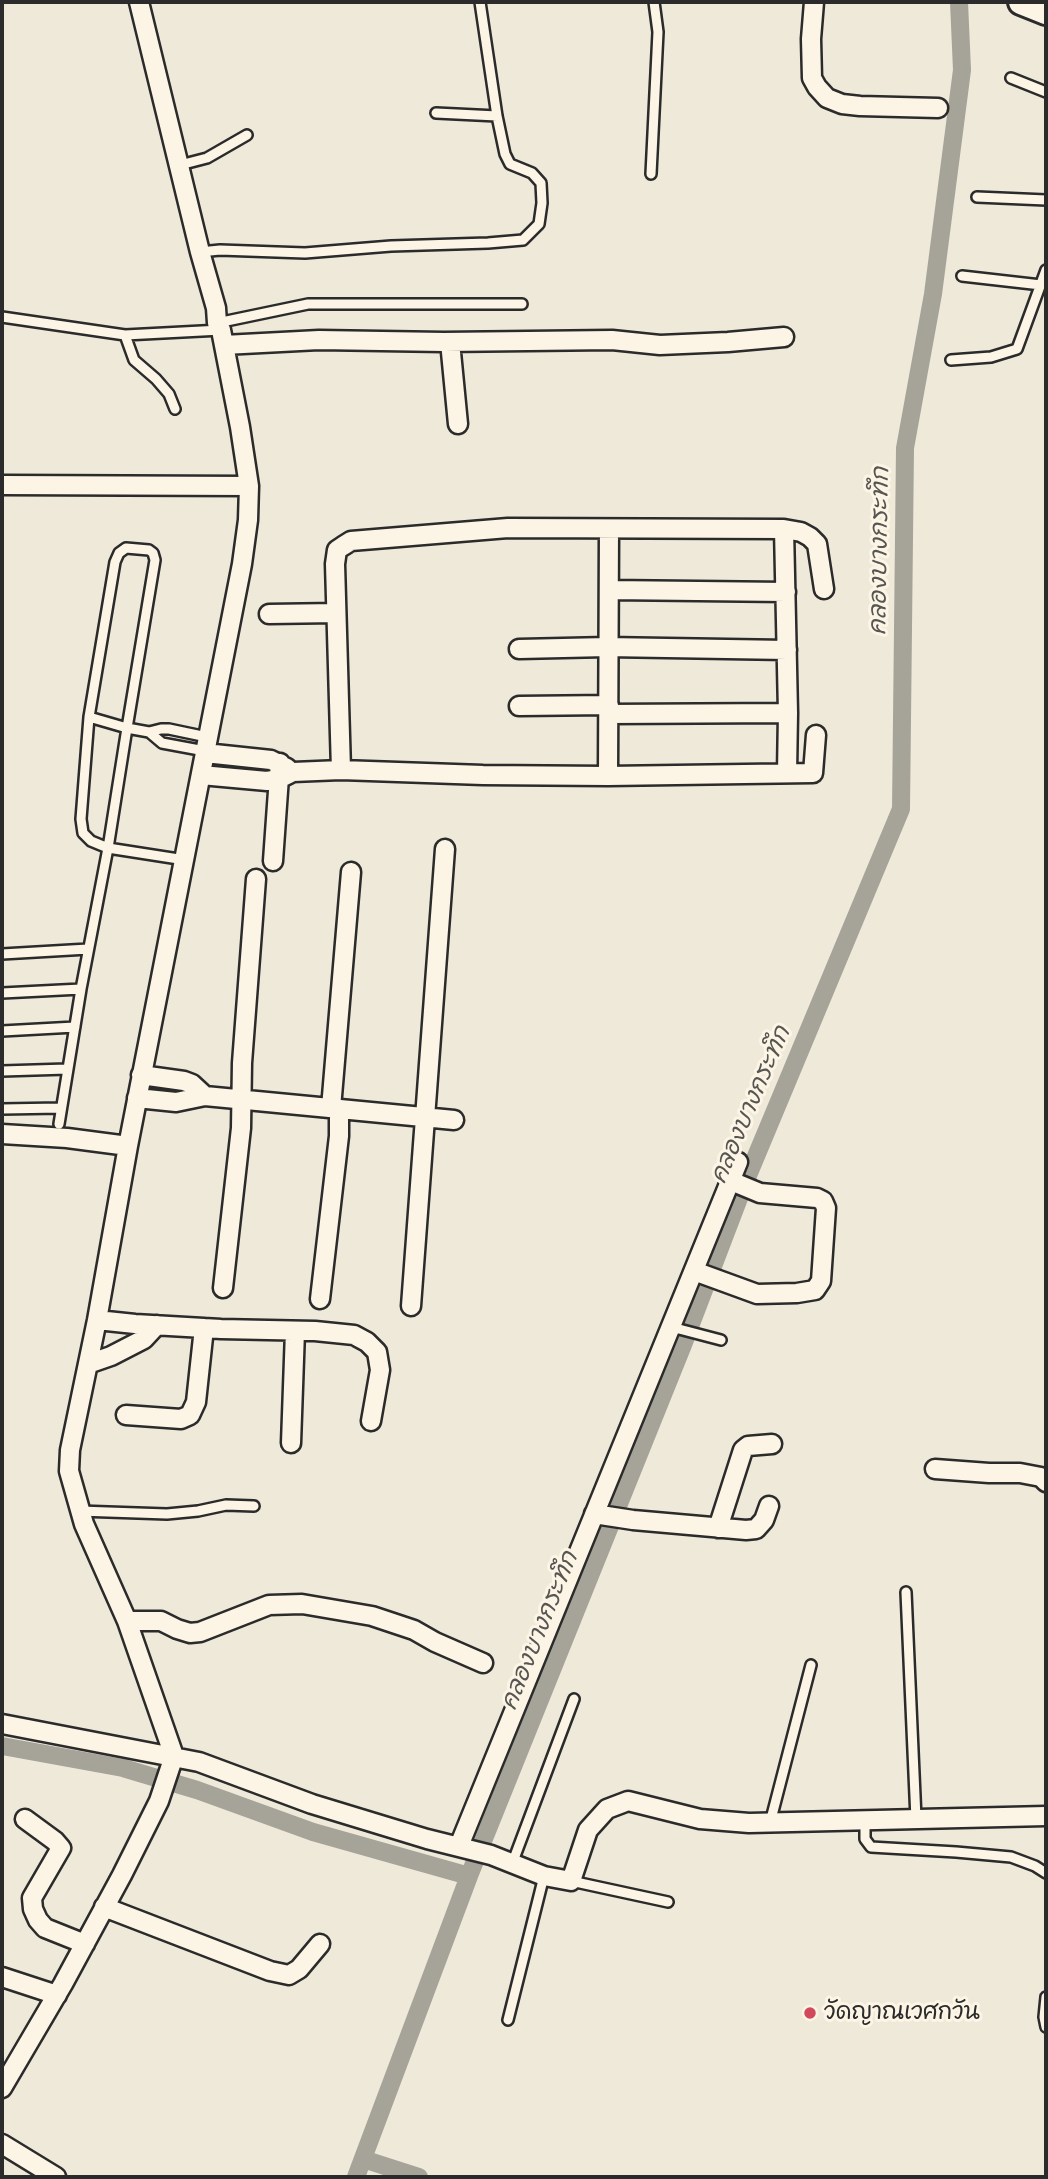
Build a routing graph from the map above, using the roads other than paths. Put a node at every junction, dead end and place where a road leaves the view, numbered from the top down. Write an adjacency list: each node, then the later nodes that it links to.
1 (139, 2): 13 (street)
2 (480, 2): 11 (lane)
3 (654, 2): 14 (lane)
4 (814, 2): 9 (street)
5 (1021, 2): 6 (main road)
6 (1046, 12)
7 (1011, 78): 8 (lane)
8 (1046, 92)
9 (938, 108)
10 (436, 113): 11 (lane)
11 (496, 116): 17 (lane)
12 (247, 135): 13 (lane)
13 (180, 165): 17 (street)
14 (651, 174)
15 (977, 197): 16 (lane)
16 (1046, 200)
17 (200, 252): 23 (street)
18 (1046, 270): 20 (lane)
19 (962, 276): 20 (lane)
20 (1041, 285): 27 (lane)
21 (522, 304): 23 (lane)
22 (2, 317): 24 (lane)
23 (221, 333): 24 (lane); 26 (street); 31 (street)
24 (125, 335): 28 (lane)
25 (784, 337): 26 (street)
26 (450, 342): 29 (street)
27 (951, 360)
28 (175, 409)
29 (458, 424)
30 (2, 485): 31 (street)
31 (249, 486): 49 (street)
32 (609, 529): 33 (street); 35 (street); 37 (street)
33 (784, 529): 34 (street); 36 (street)
34 (824, 589)
35 (610, 590): 36 (street); 39 (street)
36 (786, 592): 41 (street)
37 (336, 613): 38 (street); 50 (street)
38 (269, 614)
39 (607, 647): 40 (street); 41 (street); 43 (street)
40 (519, 649)
41 (788, 650): 44 (street)
42 (519, 706): 43 (street)
43 (609, 709): 44 (street); 54 (street)
44 (789, 713): 52 (street)
45 (89, 717): 46 (lane); 46 (lane); 55 (lane)
46 (127, 729): 47 (lane); 55 (lane)
47 (149, 732): 49 (lane); 49 (lane)
48 (816, 735): 52 (street)
49 (206, 747): 51 (street); 53 (street)
50 (341, 770): 51 (street); 54 (street)
51 (284, 771): 53 (street); 58 (street)
52 (787, 773): 54 (street)
53 (201, 775): 57 (street)
54 (608, 776)
55 (108, 848): 57 (lane); 61 (lane)
56 (445, 849): 76 (street)
57 (185, 860): 69 (street)
58 (274, 861)
59 (351, 872): 75 (street)
60 (256, 879): 72 (street)
61 (88, 949): 62 (lane); 63 (lane)
62 (2, 954)
63 (80, 989): 64 (lane); 65 (lane)
64 (2, 993)
65 (75, 1027): 66 (lane); 67 (lane)
66 (2, 1031)
67 (67, 1069): 68 (lane); 73 (lane)
68 (2, 1071)
69 (141, 1075): 70 (street); 71 (street)
70 (205, 1096): 71 (street); 72 (street)
71 (137, 1098): 80 (street)
72 (241, 1100): 75 (street); 84 (street)
73 (60, 1108): 74 (lane); 78 (lane)
74 (2, 1109)
75 (335, 1109): 76 (street); 85 (street)
76 (425, 1116): 77 (street); 86 (street)
77 (454, 1119)
78 (59, 1124)
79 (2, 1134): 80 (street)
80 (128, 1146): 87 (street)
81 (738, 1163): 82 (street)
82 (734, 1182): 83 (street); 83 (street)
83 (696, 1272): 90 (street)
84 (223, 1288)
85 (320, 1299)
86 (411, 1306)
87 (97, 1320): 88 (street); 93 (street)
88 (157, 1325): 89 (street); 93 (street)
89 (204, 1328): 91 (street); 94 (street)
90 (675, 1328): 92 (lane); 103 (street)
91 (295, 1331): 95 (street); 96 (street)
92 (721, 1339)
93 (88, 1364): 102 (street)
94 (125, 1415)
95 (371, 1421)
96 (291, 1443)
97 (772, 1444): 104 (street)
98 (935, 1469): 99 (street)
99 (1046, 1482)
100 (254, 1506): 102 (lane)
101 (769, 1506): 104 (street)
102 (79, 1511): 106 (street)
103 (602, 1516): 104 (street); 117 (street)
104 (718, 1528)
105 (906, 1592): 114 (lane)
106 (127, 1620): 107 (street); 111 (street)
107 (483, 1662)
108 (811, 1665): 116 (lane)
109 (574, 1699): 118 (lane)
110 (2, 1724): 111 (street)
111 (172, 1765): 117 (street); 123 (street)
112 (1046, 1816): 114 (street)
113 (25, 1819): 124 (street)
114 (916, 1819): 115 (street)
115 (865, 1821): 116 (street); 119 (lane)
116 (770, 1823): 121 (street)
117 (464, 1848): 118 (street)
118 (512, 1864): 120 (street)
119 (1046, 1874)
120 (544, 1875): 121 (street); 129 (lane)
121 (571, 1881): 122 (lane)
122 (668, 1902)
123 (104, 1907): 124 (street); 125 (street)
124 (85, 1944): 127 (street)
125 (320, 1944)
126 (2, 1978): 127 (street)
127 (57, 1995): 131 (street)
128 (1046, 1997): 130 (lane)
129 (508, 2020)
130 (1046, 2027)
131 (2, 2088)
132 (2, 2144): 133 (street)
133 (56, 2177)

